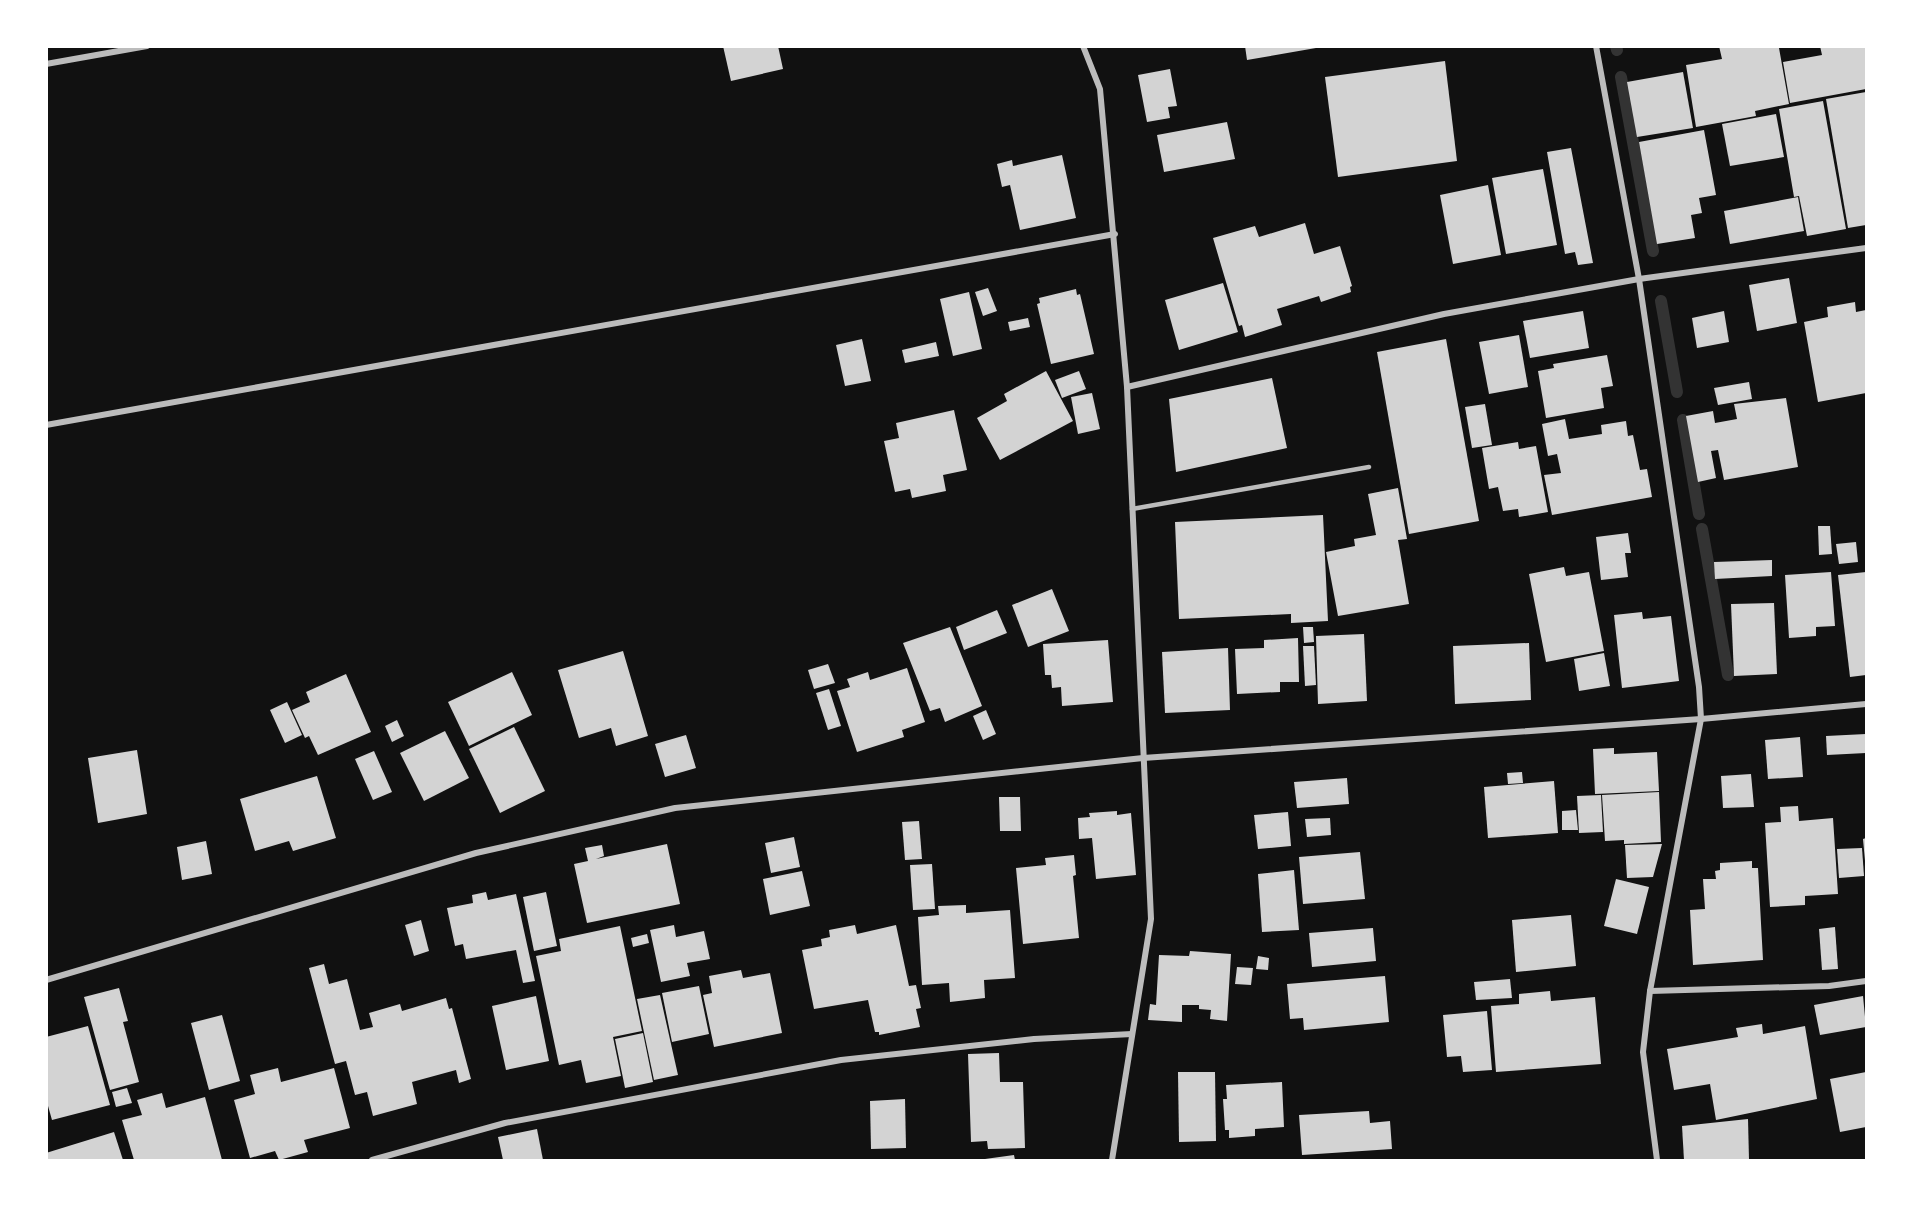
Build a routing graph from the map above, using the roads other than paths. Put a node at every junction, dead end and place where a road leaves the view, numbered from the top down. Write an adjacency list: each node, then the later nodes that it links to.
1 (147, 46): 4 (street)
2 (1083, 46): 5 (street)
3 (1596, 46): 7 (street)
4 (46, 64)
5 (1115, 234): 8 (street); 9 (street)
6 (1866, 248): 7 (street)
7 (1639, 279): 8 (street); 13 (street)
8 (1127, 387): 11 (street)
9 (46, 425)
10 (1369, 467): 11 (lane)
11 (1132, 509): 14 (street)
12 (1866, 704): 13 (street)
13 (1701, 719): 14 (street); 17 (street)
14 (1143, 758): 15 (street); 18 (street)
15 (46, 980)
16 (1866, 981): 17 (street)
17 (1650, 991): 21 (street)
18 (1132, 1034): 19 (street); 20 (street)
19 (372, 1161)
20 (1112, 1161)
21 (1657, 1161)

